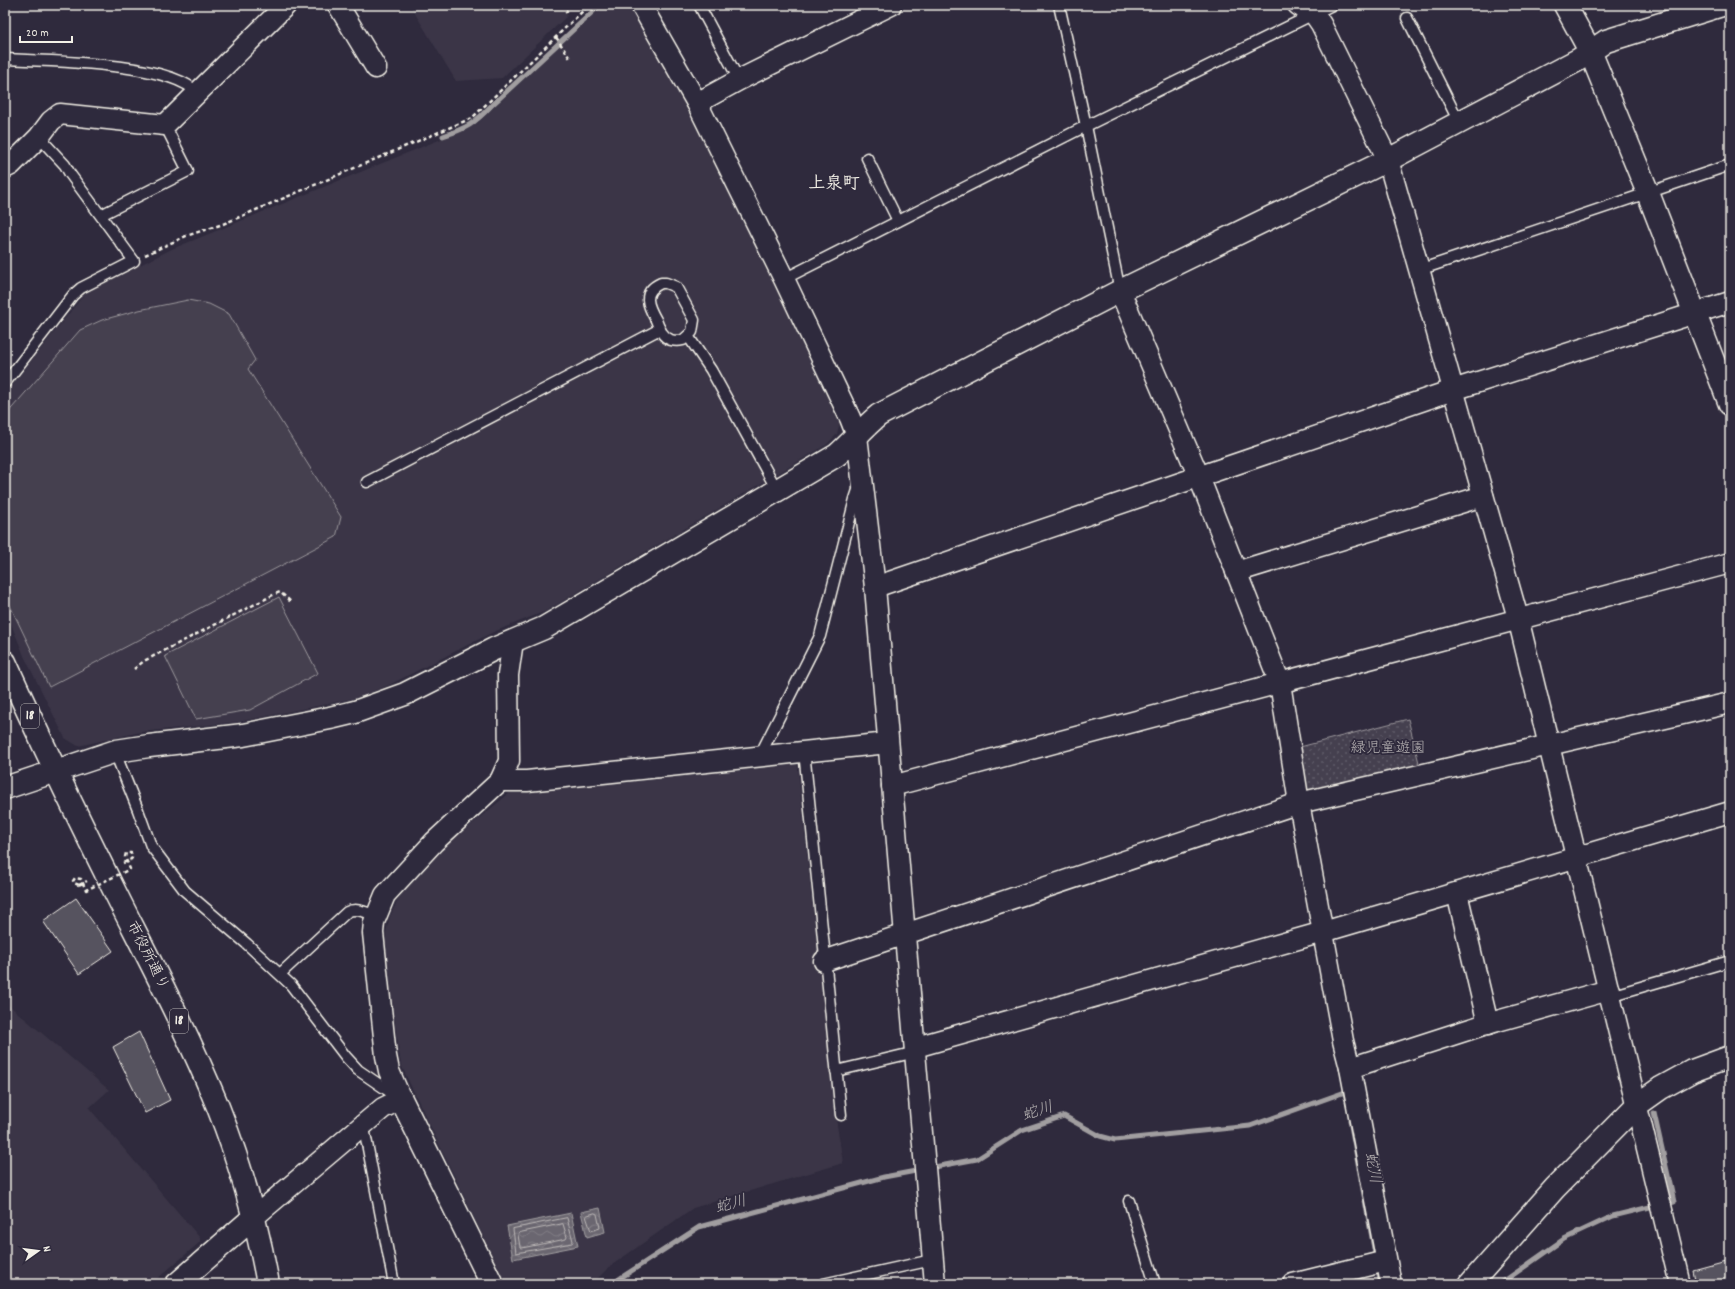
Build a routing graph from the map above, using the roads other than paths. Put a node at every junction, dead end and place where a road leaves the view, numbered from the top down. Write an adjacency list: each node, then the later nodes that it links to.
1 (286, 5): 17 (street)
2 (338, 5): 15 (street)
3 (641, 5): 18 (street)
4 (699, 5): 16 (lane)
5 (891, 5): 11 (street)
6 (1059, 5): 21 (lane)
7 (1332, 5): 10 (lane)
8 (1565, 5): 13 (street)
9 (1722, 5): 13 (street)
10 (1306, 9): 21 (lane); 24 (street)
11 (864, 11): 16 (street)
12 (1407, 18): 19 (lane)
13 (1590, 51): 19 (street); 27 (street)
14 (5, 59): 17 (lane)
15 (376, 68)
16 (739, 80): 18 (street)
17 (197, 93): 20 (street)
18 (697, 103): 31 (street)
19 (1459, 122): 24 (street)
20 (165, 124): 22 (street); 28 (lane)
21 (1086, 126): 29 (lane); 32 (lane)
22 (39, 137): 26 (street); 28 (lane)
23 (867, 158): 29 (lane)
24 (1388, 160): 30 (street); 32 (street)
25 (1730, 165): 27 (lane)
26 (5, 168)
27 (1648, 193): 30 (lane); 34 (street)
28 (101, 215): 37 (lane)
29 (898, 221): 31 (lane)
30 (1419, 270): 38 (street)
31 (784, 279): 40 (street)
32 (1120, 291): 40 (street); 41 (street)
33 (1730, 302): 34 (street)
34 (1694, 313): 38 (street); 39 (street)
35 (660, 329): 36 (lane); 36 (lane); 43 (lane)
36 (688, 336): 44 (lane)
37 (5, 383)
38 (1453, 390): 41 (street); 45 (street)
39 (1730, 404)
40 (857, 436): 42 (street); 44 (street)
41 (1199, 477): 47 (street); 48 (street)
42 (863, 478): 48 (street); 58 (lane)
43 (367, 482)
44 (777, 490): 50 (street)
45 (1483, 496): 47 (street); 49 (street)
46 (1730, 562): 49 (street)
47 (1236, 572): 52 (street)
48 (876, 587): 54 (street)
49 (1518, 618): 52 (street); 55 (street)
50 (513, 641): 56 (street); 60 (street)
51 (5, 662): 59 (street, 市役所通り / 18)
52 (1280, 683): 61 (street); 63 (street)
53 (1730, 702): 55 (street)
54 (888, 743): 57 (street); 61 (street)
55 (1549, 744): 63 (street); 65 (street)
56 (116, 751): 59 (street); 72 (lane)
57 (804, 751): 58 (street); 70 (lane)
58 (760, 755): 60 (street)
59 (55, 771): 62 (street); 84 (street, 市役所通り / 18)
60 (500, 781): 67 (street)
61 (892, 786): 69 (street)
62 (5, 788)
63 (1299, 803): 68 (street); 69 (street)
64 (1730, 812): 65 (street)
65 (1576, 858): 66 (street); 73 (street)
66 (1457, 893): 68 (street); 74 (street)
67 (376, 916): 72 (lane); 79 (street)
68 (1323, 932): 75 (street); 77 (street)
69 (904, 934): 70 (street); 75 (street)
70 (824, 961): 78 (lane)
71 (1730, 961): 73 (lane)
72 (280, 974): 79 (lane)
73 (1610, 993): 74 (street); 80 (street)
74 (1488, 1024): 77 (street)
75 (916, 1049): 78 (lane); 85 (street)
76 (1730, 1057): 80 (street)
77 (1350, 1068): 86 (street)
78 (836, 1071): 81 (lane)
79 (401, 1099): 82 (street); 90 (street)
80 (1637, 1105): 96 (street); 97 (street)
81 (841, 1115)
82 (362, 1126): 84 (street); 89 (lane)
83 (1129, 1201): 93 (lane)
84 (254, 1217): 87 (street); 88 (street, 市役所通り / 18)
85 (932, 1260): 91 (lane); 92 (street)
86 (1386, 1261): 94 (street); 95 (street)
87 (178, 1284)
88 (268, 1284)
89 (394, 1284)
90 (492, 1284)
91 (823, 1284)
92 (934, 1284)
93 (1155, 1284)
94 (1293, 1284)
95 (1391, 1284)
96 (1470, 1284)
97 (1680, 1284)

